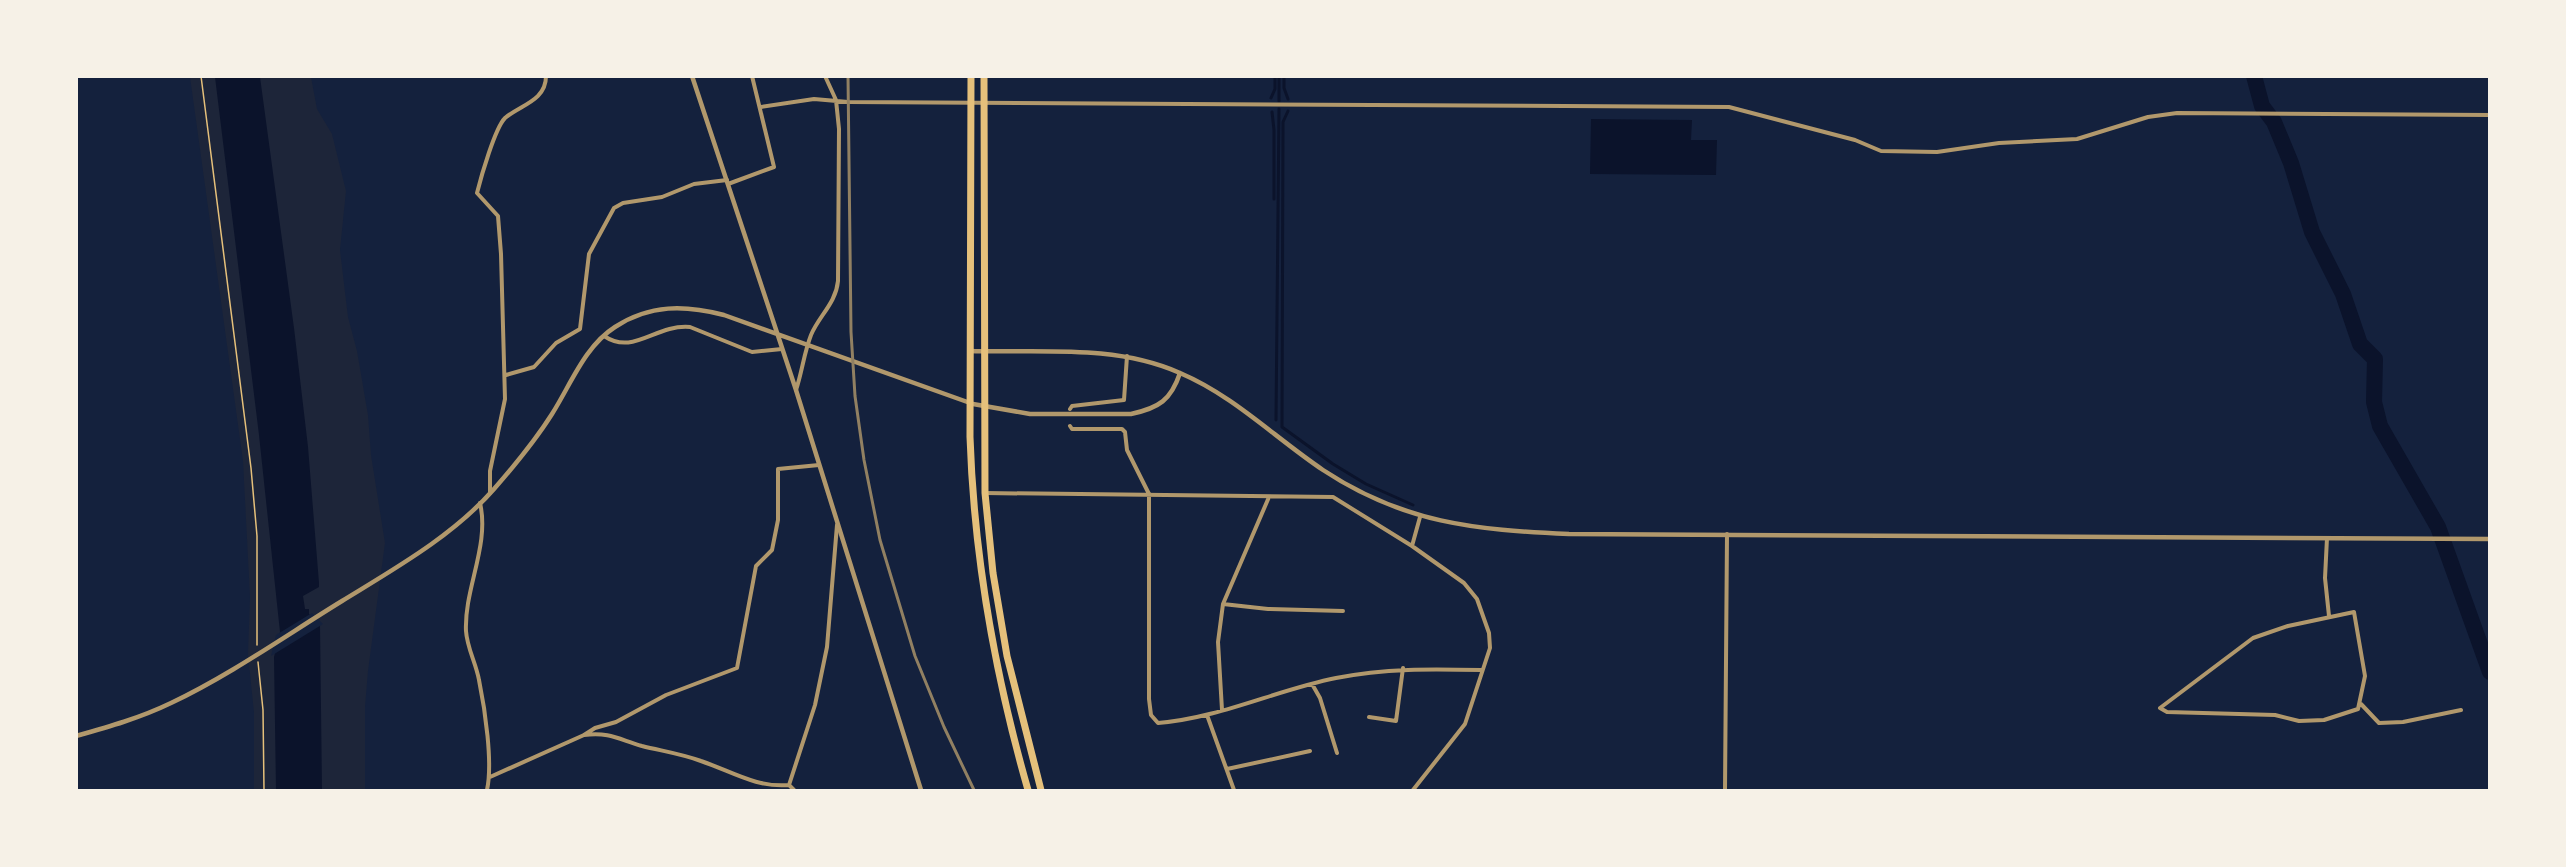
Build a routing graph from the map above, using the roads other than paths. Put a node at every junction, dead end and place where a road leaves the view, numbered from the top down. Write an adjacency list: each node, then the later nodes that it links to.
1 (546, 76): 19 (street)
2 (692, 76): 12 (street)
3 (752, 76): 10 (street)
4 (825, 76): 7 (street)
5 (971, 76): 8 (highway)
6 (984, 76): 9 (highway)
7 (836, 100): 8 (street); 10 (street); 20 (street)
8 (971, 102): 9 (street); 15 (highway)
9 (984, 102): 11 (street); 16 (highway)
10 (761, 107): 12 (street)
11 (2490, 115)
12 (728, 182): 14 (street); 19 (street)
13 (603, 336): 14 (street); 18 (street); 24 (street)
14 (782, 349): 20 (street)
15 (970, 351): 16 (street); 56 (highway)
16 (984, 352): 17 (street); 25 (highway)
17 (1127, 356): 18 (street); 21 (street)
18 (1180, 373): 29 (street)
19 (506, 375): 24 (street)
20 (796, 390): 23 (street)
21 (1070, 409)
22 (1070, 426): 26 (street)
23 (819, 465): 30 (street); 46 (street)
24 (490, 493): 28 (street)
25 (985, 493): 26 (street); 57 (highway)
26 (1149, 494): 27 (street); 44 (street)
27 (1269, 497): 34 (street); 35 (street)
28 (480, 503): 47 (street); 51 (street)
29 (1420, 517): 31 (street); 34 (street)
30 (837, 522): 52 (street); 55 (street)
31 (1727, 534): 32 (street); 60 (street)
32 (2327, 538): 33 (street); 37 (street)
33 (2490, 540)
34 (1412, 546): 39 (street)
35 (1223, 604): 36 (street); 42 (street)
36 (1344, 610)
37 (2329, 616): 41 (street); 41 (street)
38 (1403, 668): 39 (street); 40 (street); 45 (street)
39 (1482, 670): 59 (street)
40 (1312, 684): 42 (street); 49 (street)
41 (2361, 704): 43 (street)
42 (1222, 710): 44 (street)
43 (2461, 710)
44 (1207, 715): 50 (street)
45 (1370, 717)
46 (584, 735): 51 (street); 52 (street)
47 (76, 736)
48 (1310, 751): 50 (street)
49 (1337, 753)
50 (1227, 770): 58 (street)
51 (490, 777): 53 (street)
52 (789, 785): 54 (street)
53 (487, 790)
54 (794, 790)
55 (921, 790)
56 (1028, 790)
57 (1041, 790)
58 (1234, 790)
59 (1413, 790)
60 (1725, 790)

